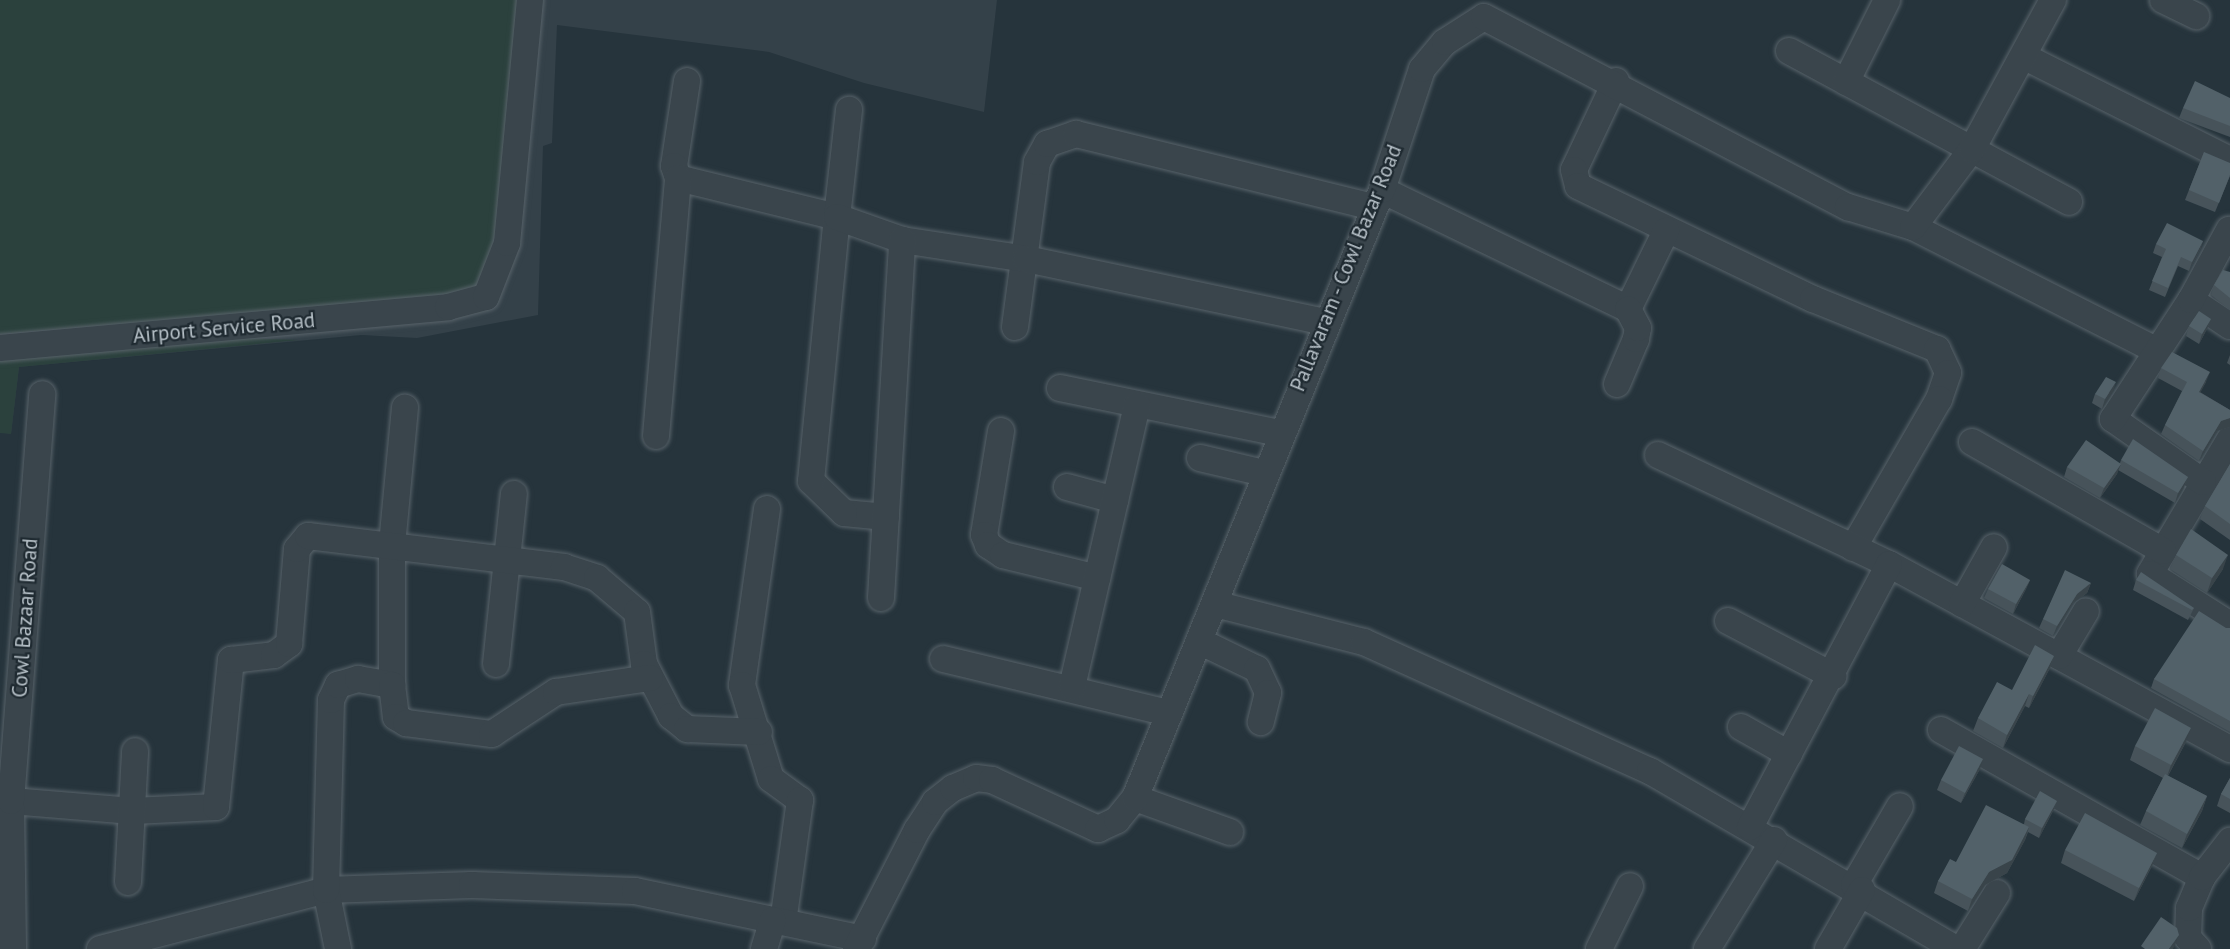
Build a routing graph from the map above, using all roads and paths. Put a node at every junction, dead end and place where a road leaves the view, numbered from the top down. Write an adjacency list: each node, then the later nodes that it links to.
1 (530, 0): 29 (street, Airport Service Road)
2 (1887, 0): 11 (street)
3 (2053, 0): 8 (street)
4 (2163, 0): 6 (street)
5 (1482, 9): 10 (street, Pallavaram - Cowl Bazar Road); 16 (street, Pallavaram - Cowl Bazar Road)
6 (2196, 16)
7 (1790, 51): 11 (street)
8 (2025, 57): 13 (street); 14 (street)
9 (687, 81): 15 (street)
10 (1616, 81): 19 (street, Pallavaram - Cowl Bazar Road); 21 (street)
11 (1846, 82): 13 (street)
12 (849, 111): 18 (street)
13 (1972, 149): 17 (street); 19 (street)
14 (2230, 160)
15 (678, 178): 18 (street); 38 (street)
16 (1378, 198): 23 (street); 25 (street); 26 (street, Pallavaram - Cowl Bazar Road)
17 (2069, 202)
18 (837, 217): 22 (street); 49 (street)
19 (1913, 226): 30 (street, Pallavaram - Cowl Bazar Road)
20 (2229, 230): 24 (street)
21 (1666, 231): 25 (street); 52 (street)
22 (902, 240): 23 (street); 49 (street)
23 (1026, 259): 26 (street); 28 (street)
24 (2191, 300): 27 (street); 30 (street)
25 (1628, 309): 31 (street)
26 (1325, 322): 37 (street, Pallavaram - Cowl Bazar Road)
27 (2230, 326)
28 (1015, 327)
29 (0, 348)
30 (2157, 351): 44 (street)
31 (1617, 384)
32 (1060, 388): 34 (street)
33 (42, 394): 80 (street, Cowl Bazaar Road)
34 (1137, 405): 37 (street); 47 (street)
35 (405, 408): 50 (street)
36 (1001, 431): 56 (street)
37 (1280, 434): 43 (street, Pallavaram - Cowl Bazar Road)
38 (656, 436)
39 (2230, 439): 44 (street)
40 (1972, 442): 53 (street)
41 (1658, 455): 52 (street)
42 (1200, 458): 43 (street)
43 (1264, 474): 58 (street, Pallavaram - Cowl Bazar Road)
44 (2204, 482): 53 (street)
45 (1067, 487): 47 (street)
46 (514, 494): 54 (street)
47 (1115, 500): 56 (street)
48 (767, 508): 75 (street)
49 (886, 517): 57 (street)
50 (392, 545): 54 (street); 69 (street); 82 (street)
51 (1994, 547): 59 (street)
52 (1853, 548): 55 (street)
53 (2163, 551): 62 (street)
54 (507, 560): 66 (street); 68 (street)
55 (1888, 564): 59 (street); 67 (street)
56 (1097, 578): 70 (street)
57 (881, 598)
58 (1215, 604): 63 (street, Pallavaram - Cowl Bazar Road); 83 (street)
59 (1962, 604): 64 (street)
60 (2086, 611): 64 (street)
61 (1728, 621): 67 (street)
62 (2230, 625)
63 (1199, 641): 71 (street, Pallavaram - Cowl Bazar Road); 72 (street)
64 (2059, 656): 76 (street)
65 (942, 659): 70 (street)
66 (496, 664)
67 (1833, 676): 78 (street)
68 (650, 678): 69 (street); 75 (street)
69 (392, 686): 91 (street)
70 (1072, 687): 71 (street)
71 (1168, 713): 79 (street, Pallavaram - Cowl Bazar Road)
72 (1261, 722)
73 (1741, 727): 78 (street)
74 (1941, 730): 87 (street)
75 (759, 732): 93 (street)
76 (2230, 749)
77 (135, 751): 82 (street)
78 (1789, 754): 83 (street)
79 (1135, 798): 84 (street); 94 (street, Pallavaram - Cowl Bazar Road)
80 (11, 801): 82 (street); 95 (street, Cowl Bazaar Road)
81 (1900, 806): 90 (street)
82 (133, 811): 88 (street)
83 (1750, 827): 85 (street)
84 (1230, 832)
85 (1774, 840): 90 (street); 100 (street)
86 (2230, 841): 87 (street)
87 (2215, 871): 104 (street)
88 (128, 882)
89 (1630, 886): 99 (street)
90 (1858, 888): 101 (street); 102 (street)
91 (326, 890): 93 (street); 96 (street); 97 (street)
92 (1997, 893): 103 (street)
93 (778, 921): 94 (street); 98 (street)
94 (860, 944)
95 (13, 949)
96 (100, 949)
97 (338, 949)
98 (764, 949)
99 (1599, 949)
100 (1707, 949)
101 (1828, 949)
102 (1956, 949)
103 (1962, 949)
104 (2198, 949)

